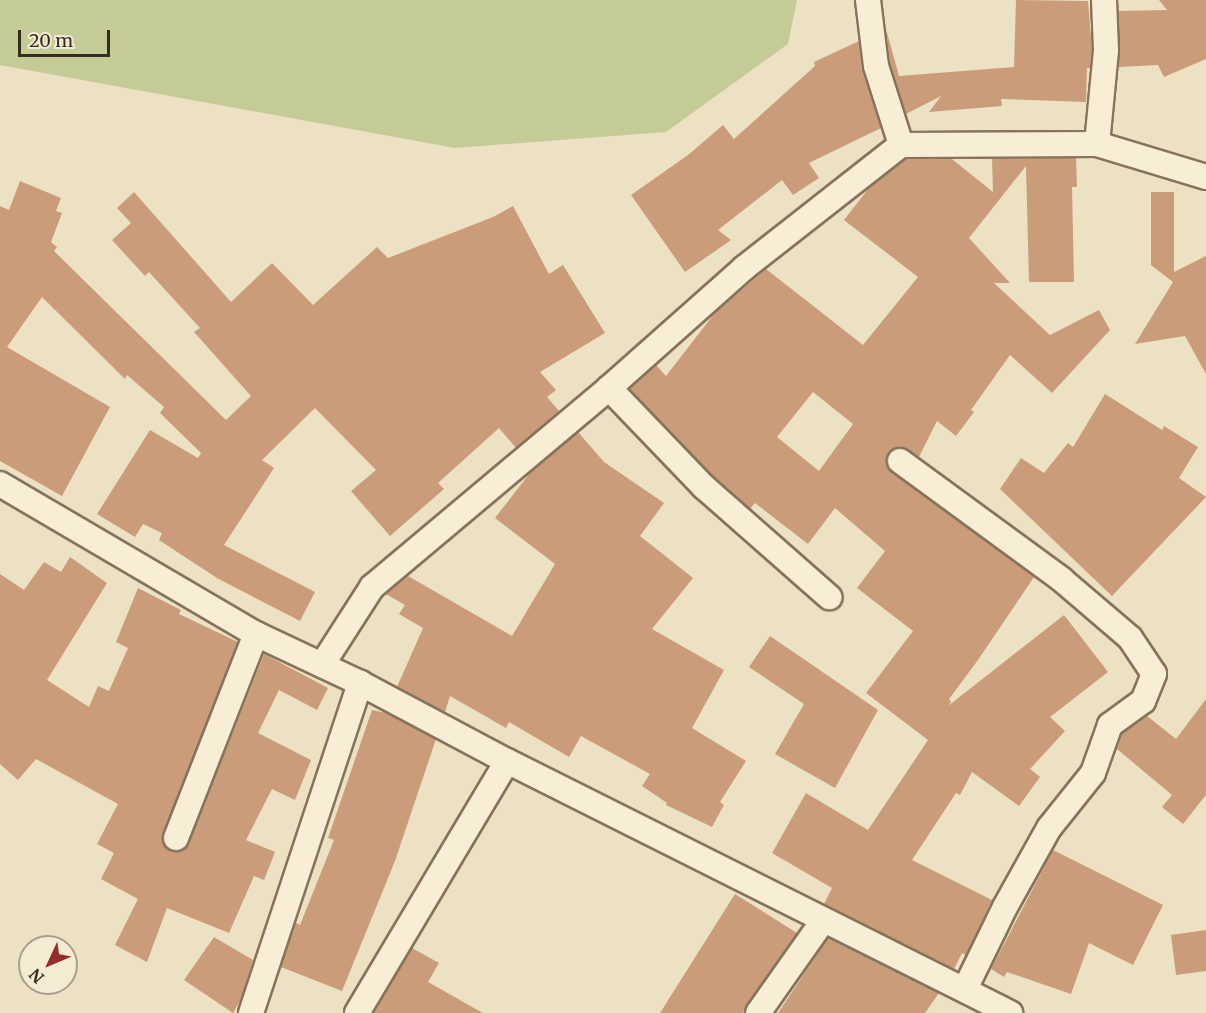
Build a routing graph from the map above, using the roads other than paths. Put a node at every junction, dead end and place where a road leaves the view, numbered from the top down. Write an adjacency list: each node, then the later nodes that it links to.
1 (868, 0): 4 (street)
2 (1104, 0): 3 (street)
3 (1097, 144): 4 (street); 5 (street)
4 (900, 145): 6 (street)
5 (1206, 177)
6 (609, 388): 9 (street); 11 (street)
7 (900, 460): 16 (street)
8 (0, 484): 10 (street)
9 (828, 597)
10 (256, 634): 11 (street); 14 (street)
11 (322, 665): 12 (street)
12 (360, 683): 13 (street); 17 (street)
13 (507, 761): 15 (street); 18 (street)
14 (176, 838)
15 (823, 921): 16 (street); 19 (street)
16 (965, 989): 20 (street)
17 (251, 1013)
18 (357, 1013)
19 (758, 1013)
20 (1010, 1013)

